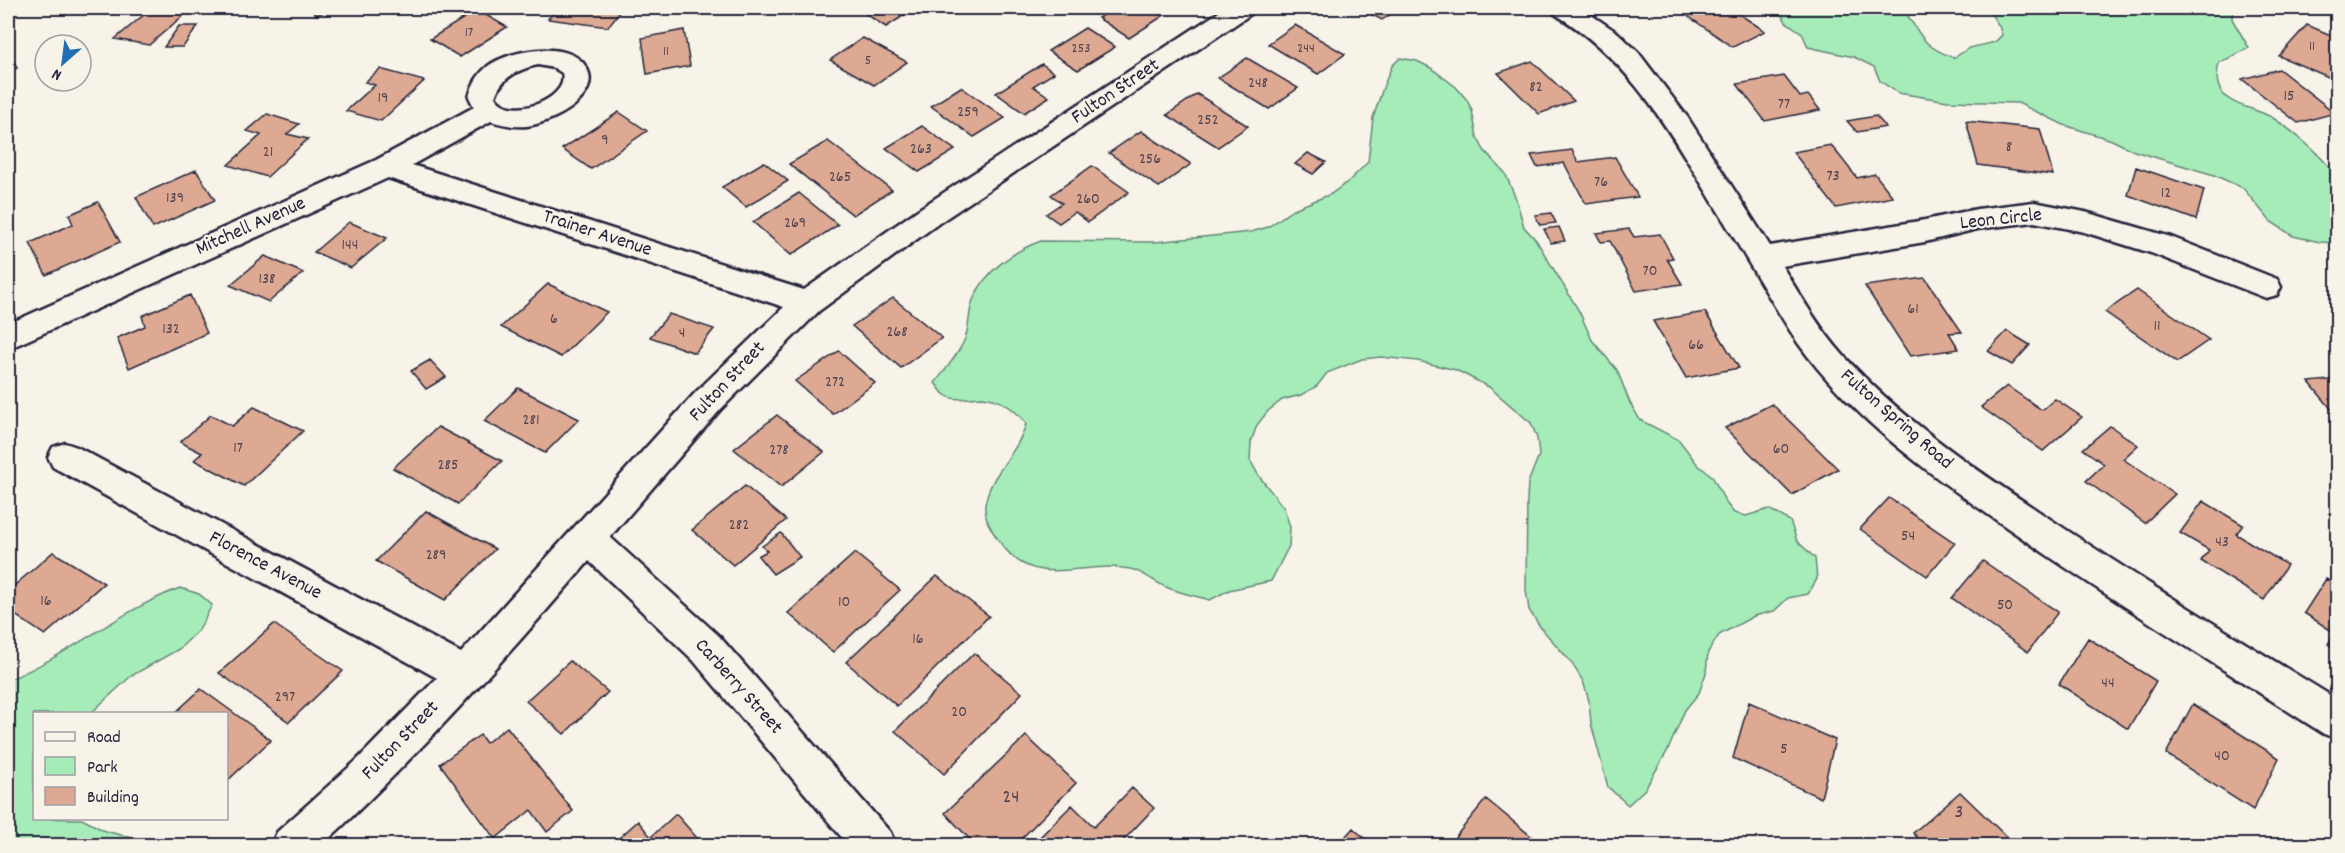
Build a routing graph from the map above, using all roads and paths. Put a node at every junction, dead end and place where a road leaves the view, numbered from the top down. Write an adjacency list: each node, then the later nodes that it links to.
1 (1242, 8): 7 (street, Fulton Street)
2 (1564, 8): 5 (street, Fulton Spring Road)
3 (490, 110): 4 (street, Mitchell Avenue)
4 (386, 167): 7 (street, Trainer Avenue); 8 (street, Mitchell Avenue)
5 (1762, 258): 6 (street, Leon Circle); 12 (street, Fulton Spring Road)
6 (2266, 286)
7 (808, 303): 10 (street, Fulton Street)
8 (8, 337)
9 (65, 457): 11 (street, Florence Avenue)
10 (589, 539): 11 (street, Fulton Street); 14 (street, Carberry Street)
11 (465, 674): 13 (street, Fulton Street)
12 (2337, 721)
13 (291, 846)
14 (876, 846)

